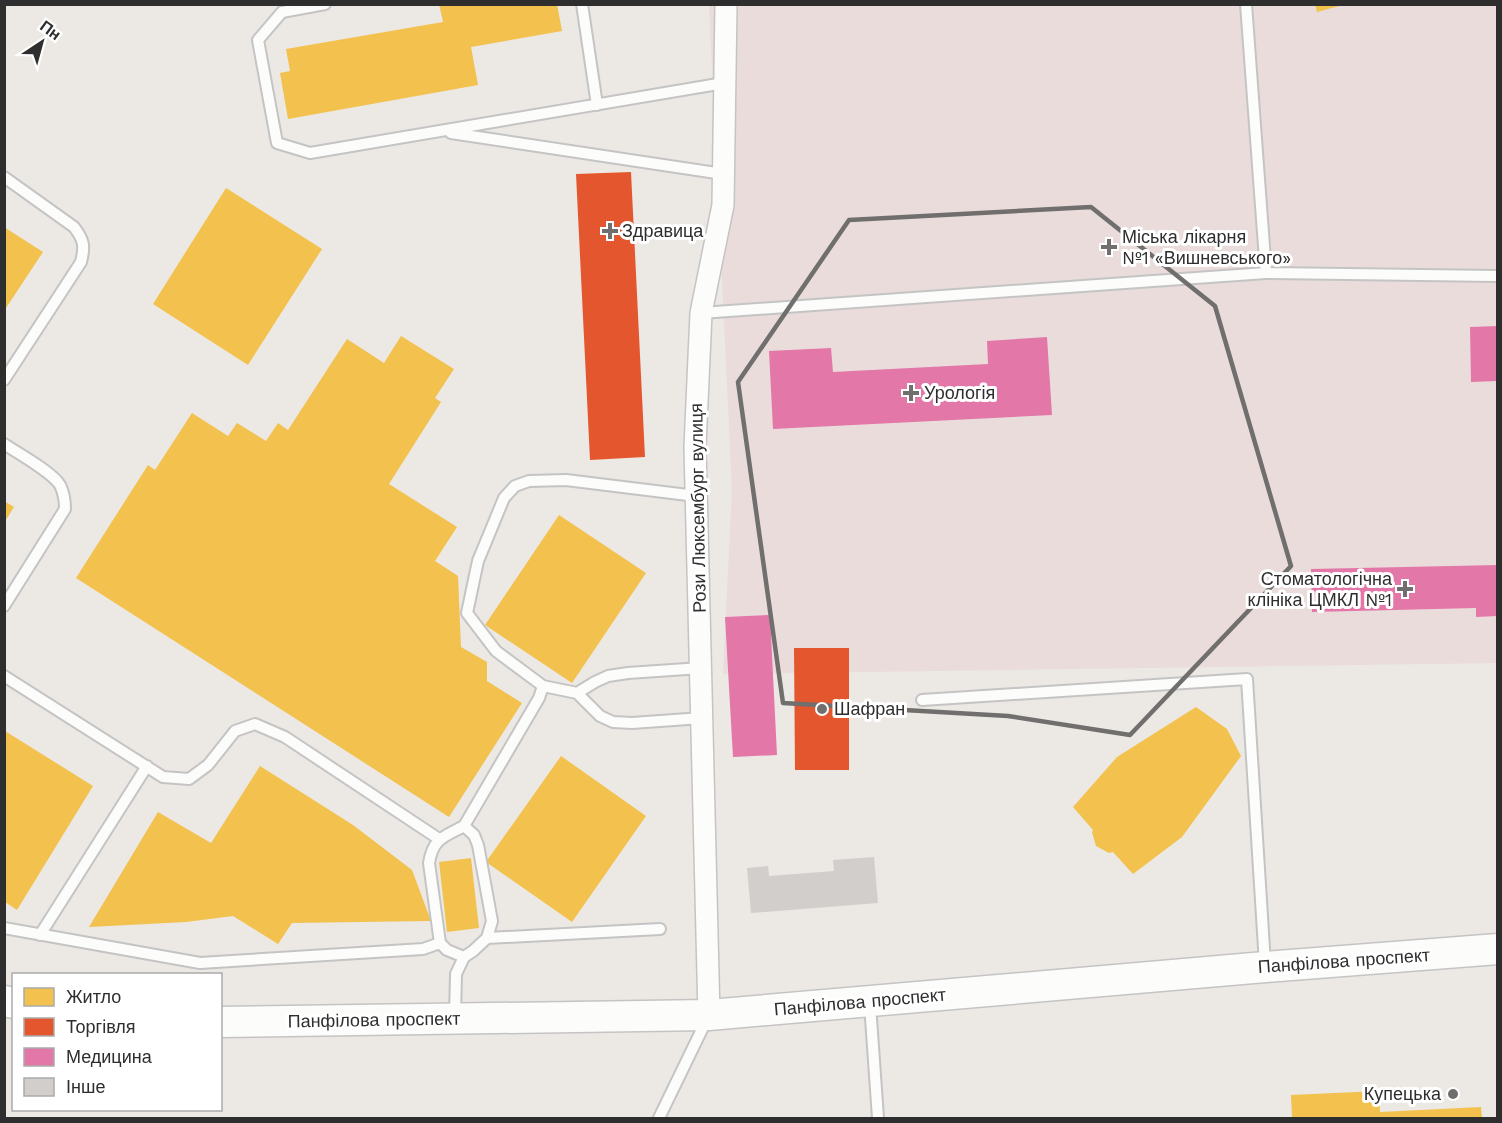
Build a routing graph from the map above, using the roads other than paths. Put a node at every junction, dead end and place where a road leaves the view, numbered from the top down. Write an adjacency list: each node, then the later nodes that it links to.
1 (325, 4): 7 (lane)
2 (582, 4): 6 (lane)
3 (726, 4): 5 (street, Рози Люксембург вулиця)
4 (1246, 4): 10 (lane)
5 (724, 83): 6 (lane); 8 (street, Рози Люксембург вулиця)
6 (597, 105): 7 (lane)
7 (442, 131): 8 (lane)
8 (723, 174): 12 (street, Рози Люксембург вулиця)
9 (4, 177): 13 (lane)
10 (1266, 273): 11 (lane); 12 (lane)
11 (1497, 276)
12 (701, 313): 15 (street, Рози Люксембург вулиця)
13 (4, 380)
14 (4, 444): 16 (lane)
15 (696, 496): 17 (street, Рози Люксембург вулиця); 19 (lane)
16 (4, 606)
17 (701, 668): 20 (lane); 22 (street, Рози Люксембург вулиця)
18 (4, 676): 23 (lane)
19 (543, 686): 20 (lane); 24 (lane)
20 (577, 693): 22 (lane)
21 (922, 700): 33 (lane)
22 (702, 718): 35 (street, Рози Люксембург вулиця)
23 (147, 766): 25 (lane); 28 (lane)
24 (464, 826): 25 (lane); 29 (lane)
25 (439, 839): 30 (lane)
26 (4, 928): 28 (lane)
27 (660, 929): 29 (lane)
28 (39, 935): 30 (lane)
29 (487, 938): 32 (lane)
30 (441, 943): 32 (lane)
31 (1497, 949): 33 (main road, Панфілова проспект)
32 (464, 957): 36 (lane)
33 (1265, 967): 34 (main road, Панфілова проспект)
34 (870, 1001): 35 (main road, Панфілова проспект); 39 (lane)
35 (709, 1015): 36 (main road, Панфілова проспект); 38 (lane)
36 (455, 1018): 37 (main road, Панфілова проспект)
37 (222, 1022)
38 (659, 1119)
39 (878, 1119)

